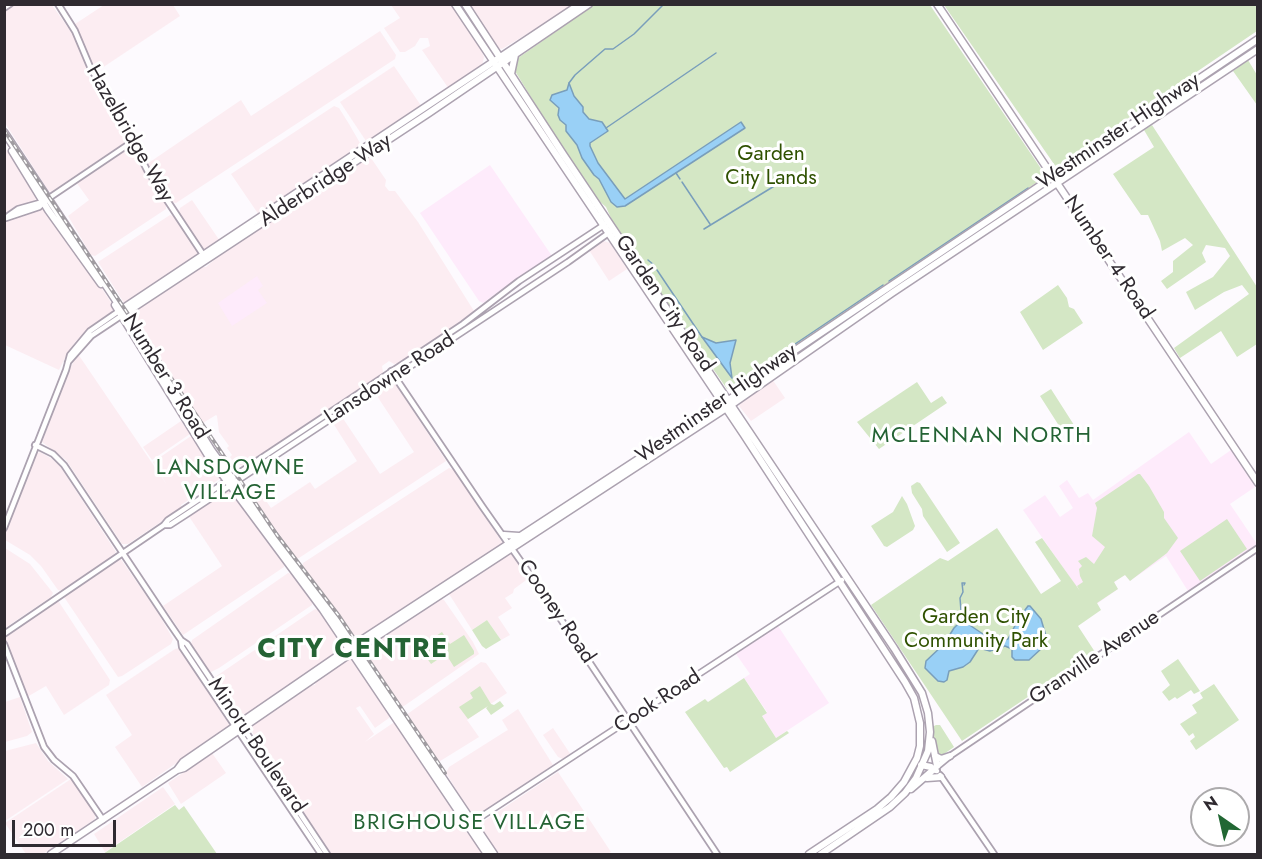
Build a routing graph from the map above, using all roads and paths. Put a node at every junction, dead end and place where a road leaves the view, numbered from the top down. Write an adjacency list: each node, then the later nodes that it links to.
1 (10, 4): 8 (street)
2 (58, 4): 22 (street, Hazelbridge Way)
3 (454, 4): 14 (main road, Garden City Road); 15 (main road)
4 (465, 4): 13 (main road, Garden City Road)
5 (580, 4): 13 (main road, Alderbridge Way)
6 (589, 4): 11 (main road, Alderbridge Way)
7 (937, 4): 23 (main road, Number 4 Road)
8 (4, 8)
9 (1257, 39): 12 (main road, Westminster Highway)
10 (1257, 49): 16 (main road, Westminster Highway)
11 (515, 55): 13 (main road, Alderbridge Way); 17 (main road)
12 (1228, 59): 16 (main road); 23 (main road, Westminster Highway)
13 (502, 60): 14 (main road, Alderbridge Way); 17 (main road, Garden City Road)
14 (495, 64): 15 (main road, Alderbridge Way); 18 (main road, Alderbridge Way); 19 (main road, Garden City Road)
15 (485, 66): 27 (main road, Alderbridge Way)
16 (1233, 66): 23 (main road, Westminster Highway)
17 (511, 74): 26 (main road, Garden City Road)
18 (483, 76): 19 (main road); 27 (main road, Alderbridge Way)
19 (504, 78): 26 (main road, Garden City Road)
20 (4, 132): 24 (main road, Number 3 Road)
21 (4, 140): 24 (main road, Number 3 Road)
22 (132, 142): 24 (street); 27 (street, Hazelbridge Way)
23 (1055, 179): 31 (main road, Westminster Highway); 34 (main road, Number 4 Road)
24 (46, 200): 25 (street); 28 (main road, Number 3 Road)
25 (5, 219)
26 (608, 228): 29 (street, Lansdowne Road); 30 (street, Lansdowne Road); 31 (main road, Garden City Road)
27 (205, 257): 28 (main road, Alderbridge Way)
28 (122, 312): 32 (street, Alderbridge Way); 33 (main road, Number 3 Road)
29 (391, 371): 30 (street, Cooney Road); 33 (street, Lansdowne Road)
30 (395, 376): 33 (street, Lansdowne Road); 36 (street, Cooney Road)
31 (727, 404): 37 (main road, Westminster Highway); 38 (main road, Westminster Highway); 41 (main road, Garden City Road); 42 (main road, Garden City Road)
32 (35, 445): 35 (street, Alderbridge Way); 40 (street, Minoru Boulevard)
33 (231, 481): 40 (street, Lansdowne Road); 45 (main road, Number 3 Road)
34 (1257, 483)
35 (4, 528)
36 (504, 535): 37 (main road); 38 (street, Cooney Road)
37 (520, 536): 38 (main road, Westminster Highway)
38 (511, 545): 45 (main road, Westminster Highway); 46 (street, Cooney Road)
39 (1257, 548): 50 (street, Granville Avenue)
40 (123, 553): 43 (street, Lansdowne Road); 47 (street, Minoru Boulevard)
41 (847, 577): 42 (street, Cook Road); 48 (main road, Garden City Road)
42 (840, 582): 46 (street, Cook Road); 51 (main road, Garden City Road)
43 (4, 634)
44 (4, 644): 57 (street)
45 (353, 649): 47 (main road, Westminster Highway); 58 (main road, Number 3 Road)
46 (629, 720): 58 (street, Cook Road); 64 (street, Cooney Road)
47 (239, 727): 53 (main road, Westminster Highway); 53 (main road, Westminster Highway); 60 (street, Minoru Boulevard); 61 (street, Minoru Boulevard)
48 (930, 732): 49 (main road); 52 (main road, Garden City Road)
49 (934, 756): 50 (main road); 54 (main road)
50 (950, 756): 54 (street, Granville Avenue)
51 (917, 758): 52 (main road); 56 (main road)
52 (922, 766): 54 (main road); 56 (main road)
53 (177, 770): 57 (main road, Westminster Highway)
54 (937, 771): 55 (main road); 55 (main road); 67 (street)
55 (923, 779): 56 (main road)
56 (902, 792): 65 (main road); 66 (main road)
57 (103, 820): 59 (main road, Westminster Highway)
58 (471, 824): 62 (main road, Number 3 Road); 63 (main road, Number 3 Road)
59 (53, 854)
60 (321, 855)
61 (327, 855)
62 (487, 855)
63 (494, 855)
64 (717, 855)
65 (808, 855)
66 (821, 855)
67 (994, 855)

